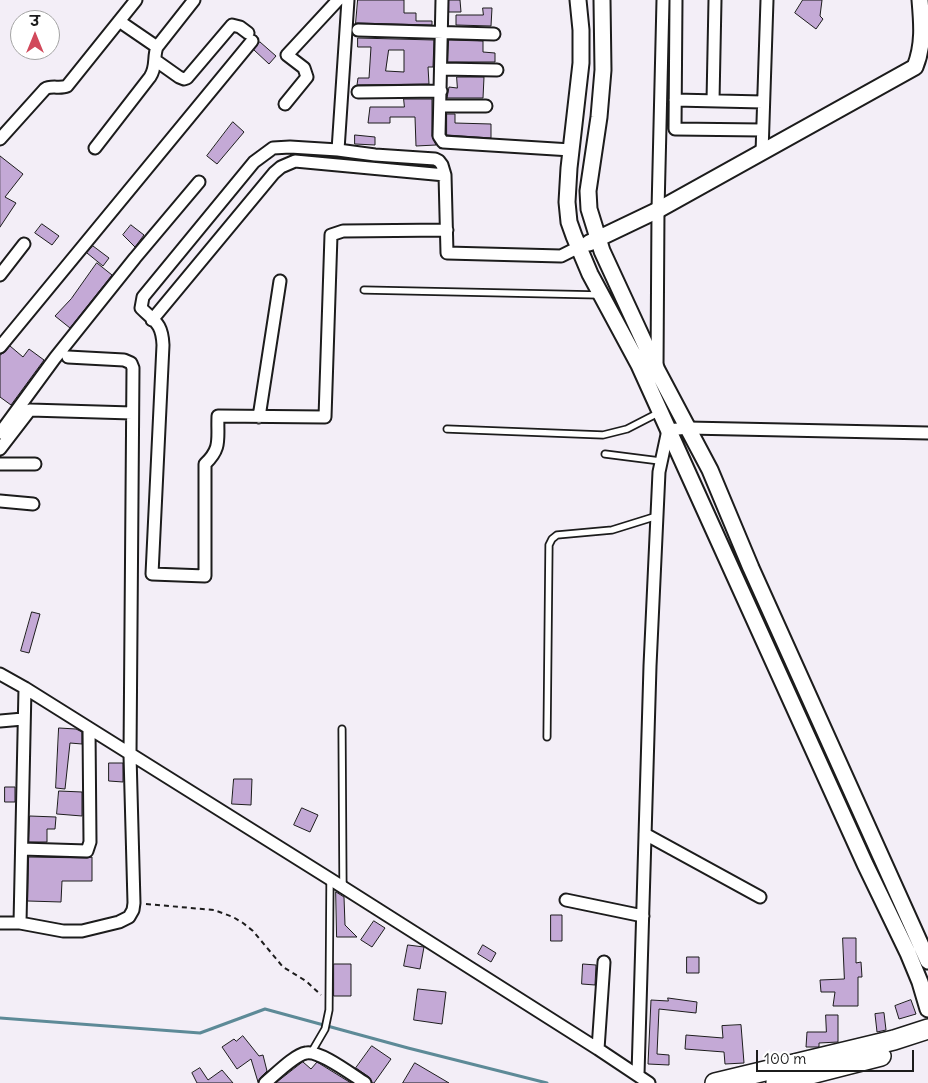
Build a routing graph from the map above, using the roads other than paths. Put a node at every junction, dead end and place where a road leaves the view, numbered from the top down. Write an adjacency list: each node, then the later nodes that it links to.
1 (136, 0): 13 (street)
2 (194, 0): 17 (street)
3 (338, 0): 27 (street)
4 (348, 0): 33 (street)
5 (442, 0): 15 (street)
6 (578, 0): 34 (street)
7 (602, 0): 40 (street)
8 (664, 0): 38 (street)
9 (676, 0): 24 (street)
10 (715, 0): 25 (street)
11 (767, 0): 26 (street)
12 (920, 0): 19 (street)
13 (119, 20): 17 (street); 31 (street)
14 (358, 30): 15 (street)
15 (442, 32): 16 (street); 20 (street)
16 (494, 34)
17 (157, 47): 18 (street)
18 (155, 60): 32 (street); 48 (street)
19 (922, 66): 35 (street)
20 (442, 69): 21 (street); 22 (street)
21 (497, 70)
22 (440, 91): 23 (street); 28 (street)
23 (358, 92)
24 (675, 100): 25 (street); 30 (street)
25 (713, 101): 26 (street)
26 (763, 102): 30 (street)
27 (285, 104)
28 (440, 106): 29 (street); 34 (street)
29 (486, 106)
30 (762, 130): 35 (street)
31 (0, 139)
32 (95, 148)
33 (338, 150): 36 (street); 47 (street)
34 (571, 150): 42 (street)
35 (762, 153): 38 (street)
36 (445, 175): 39 (street); 47 (street)
37 (198, 182): 58 (street)
38 (658, 210): 40 (street); 50 (street)
39 (447, 230): 42 (street); 54 (street)
40 (598, 239): 42 (street); 50 (street)
41 (24, 244): 43 (street)
42 (578, 247): 46 (street)
43 (0, 275)
44 (280, 281): 54 (street)
45 (364, 290): 46 (lane)
46 (602, 295): 51 (street)
47 (152, 320): 54 (street)
48 (0, 347)
49 (68, 357): 53 (street)
50 (657, 370): 51 (street); 55 (street)
51 (649, 385): 52 (street)
52 (660, 412): 56 (lane); 57 (street)
53 (132, 413): 60 (street); 75 (street)
54 (259, 417)
55 (688, 428): 57 (street); 59 (street); 85 (street)
56 (446, 429)
57 (668, 430): 62 (street); 87 (street)
58 (0, 433)
59 (928, 434)
60 (0, 449)
61 (605, 454): 62 (lane)
62 (660, 462): 67 (street)
63 (0, 464): 64 (street)
64 (35, 464)
65 (0, 501): 66 (street)
66 (33, 504)
67 (657, 516): 74 (lane); 76 (street)
68 (0, 674): 69 (street)
69 (25, 688): 70 (street); 72 (street)
70 (23, 719): 71 (street); 77 (street)
71 (0, 721)
72 (89, 729): 75 (street); 77 (street)
73 (342, 729): 79 (lane)
74 (547, 737)
75 (130, 755): 78 (street); 84 (street)
76 (645, 834): 80 (street); 82 (street)
77 (22, 849): 84 (street)
78 (330, 879): 79 (street); 91 (lane)
79 (343, 888): 90 (street)
80 (760, 897)
81 (566, 900): 82 (street)
82 (642, 916): 92 (street)
83 (0, 923): 84 (street)
84 (20, 923)
85 (928, 961)
86 (604, 962): 90 (street)
87 (924, 986): 88 (street)
88 (928, 1010): 89 (street)
89 (926, 1034): 96 (highway); 97 (highway)
90 (598, 1049): 92 (street)
91 (311, 1053): 93 (street); 94 (street)
92 (638, 1074): 95 (street)
93 (266, 1083)
94 (365, 1083)
95 (649, 1083)
96 (715, 1083)
97 (776, 1083)

